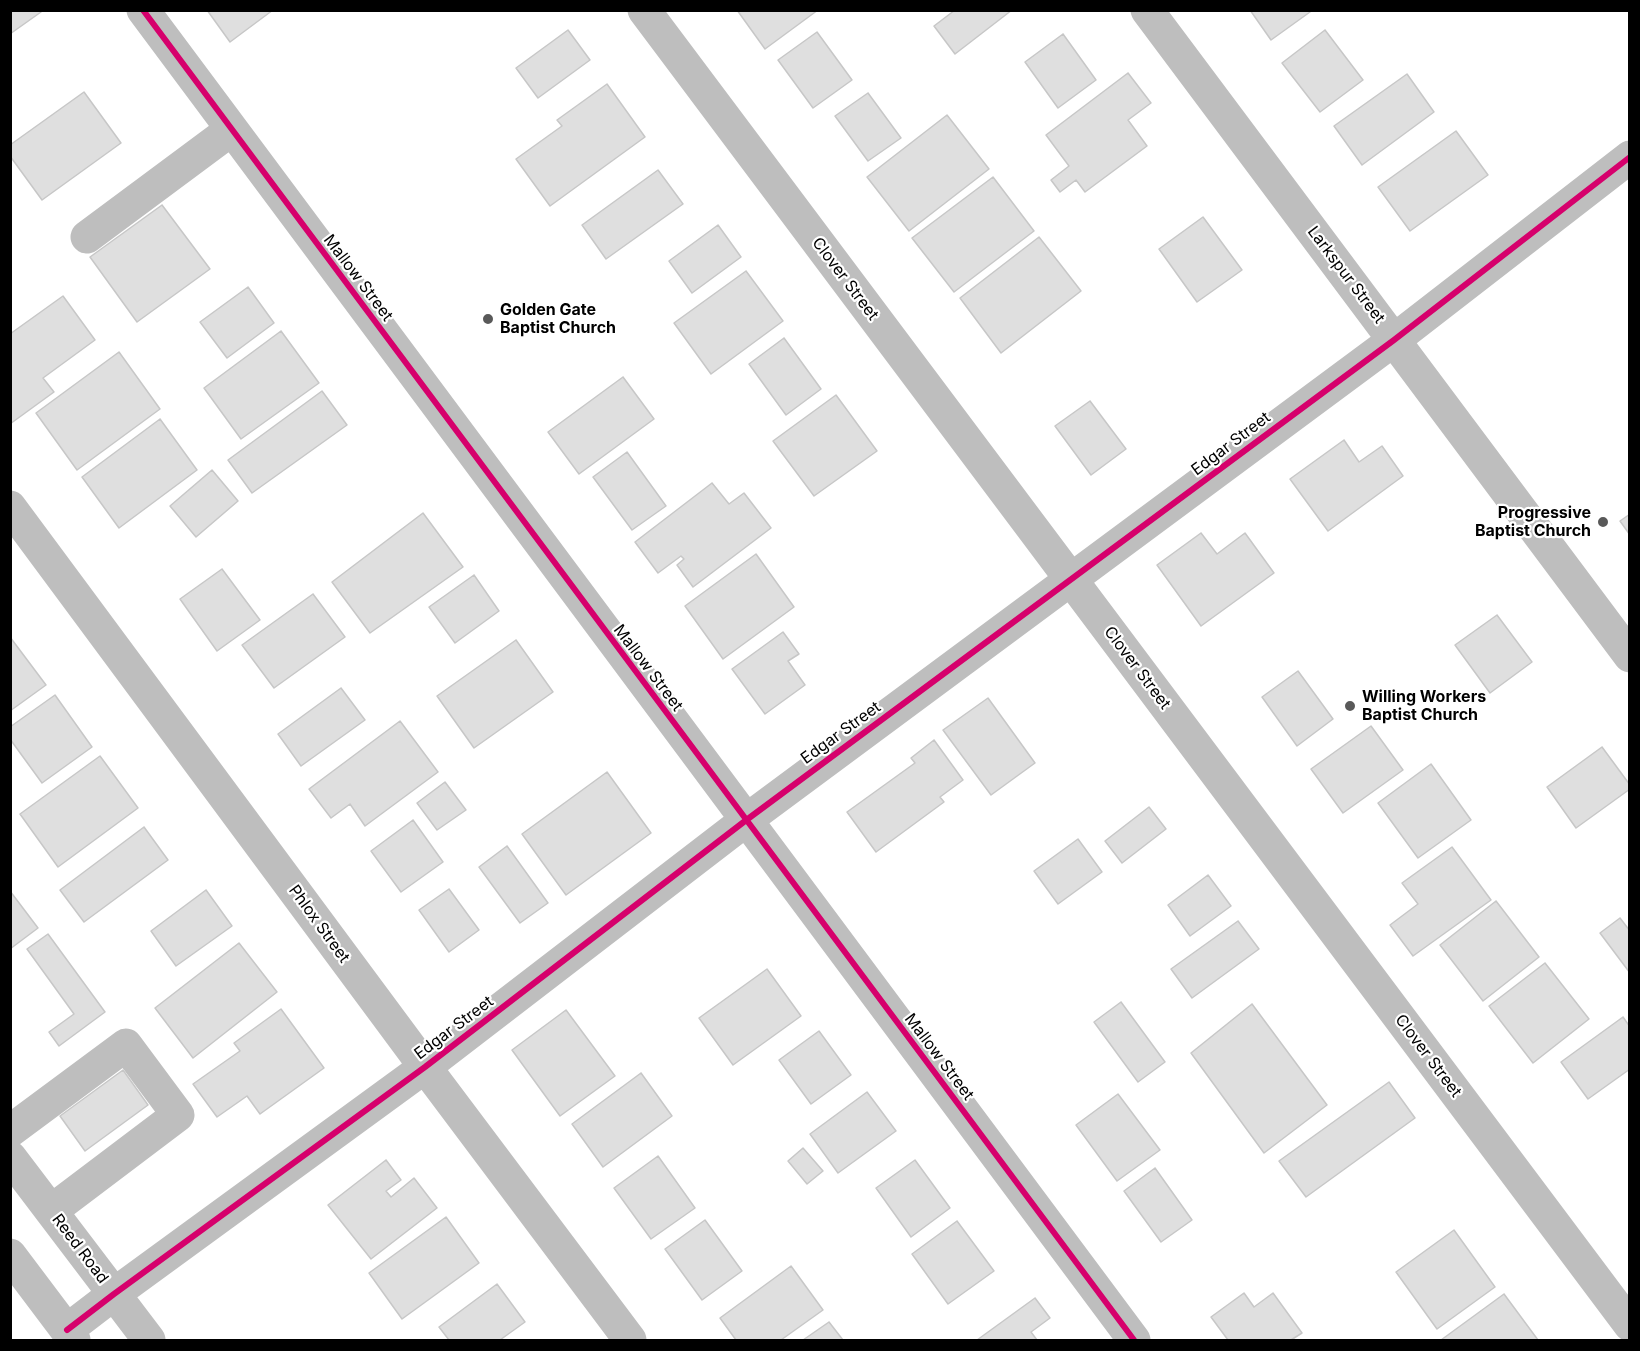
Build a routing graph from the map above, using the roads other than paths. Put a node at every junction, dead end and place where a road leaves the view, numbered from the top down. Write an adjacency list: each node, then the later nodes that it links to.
1 (142, 10): 4 (street, Mallow Street)
2 (644, 10): 9 (street, Clover Street)
3 (1147, 10): 7 (street, Larkspur Street)
4 (231, 130): 6 (street); 11 (street, Mallow Street)
5 (1629, 157): 7 (street, Edgar Street)
6 (87, 237)
7 (1394, 340): 9 (street, Edgar Street); 10 (street, Larkspur Street)
8 (10, 507): 12 (street, Phlox Street)
9 (1071, 580): 11 (street, Edgar Street); 18 (street, Clover Street)
10 (1629, 656)
11 (745, 821): 12 (street, Edgar Street); 22 (street, Mallow Street)
12 (425, 1067): 17 (street, Edgar Street); 21 (street, Phlox Street)
13 (10, 1131): 15 (street)
14 (10, 1157): 15 (street, Reed Road)
15 (51, 1211): 17 (street, Reed Road)
16 (10, 1255): 19 (street)
17 (114, 1294): 19 (street, Edgar Street); 20 (street, Reed Road)
18 (1629, 1325)
19 (70, 1335)
20 (149, 1341)
21 (630, 1341)
22 (1134, 1341)

